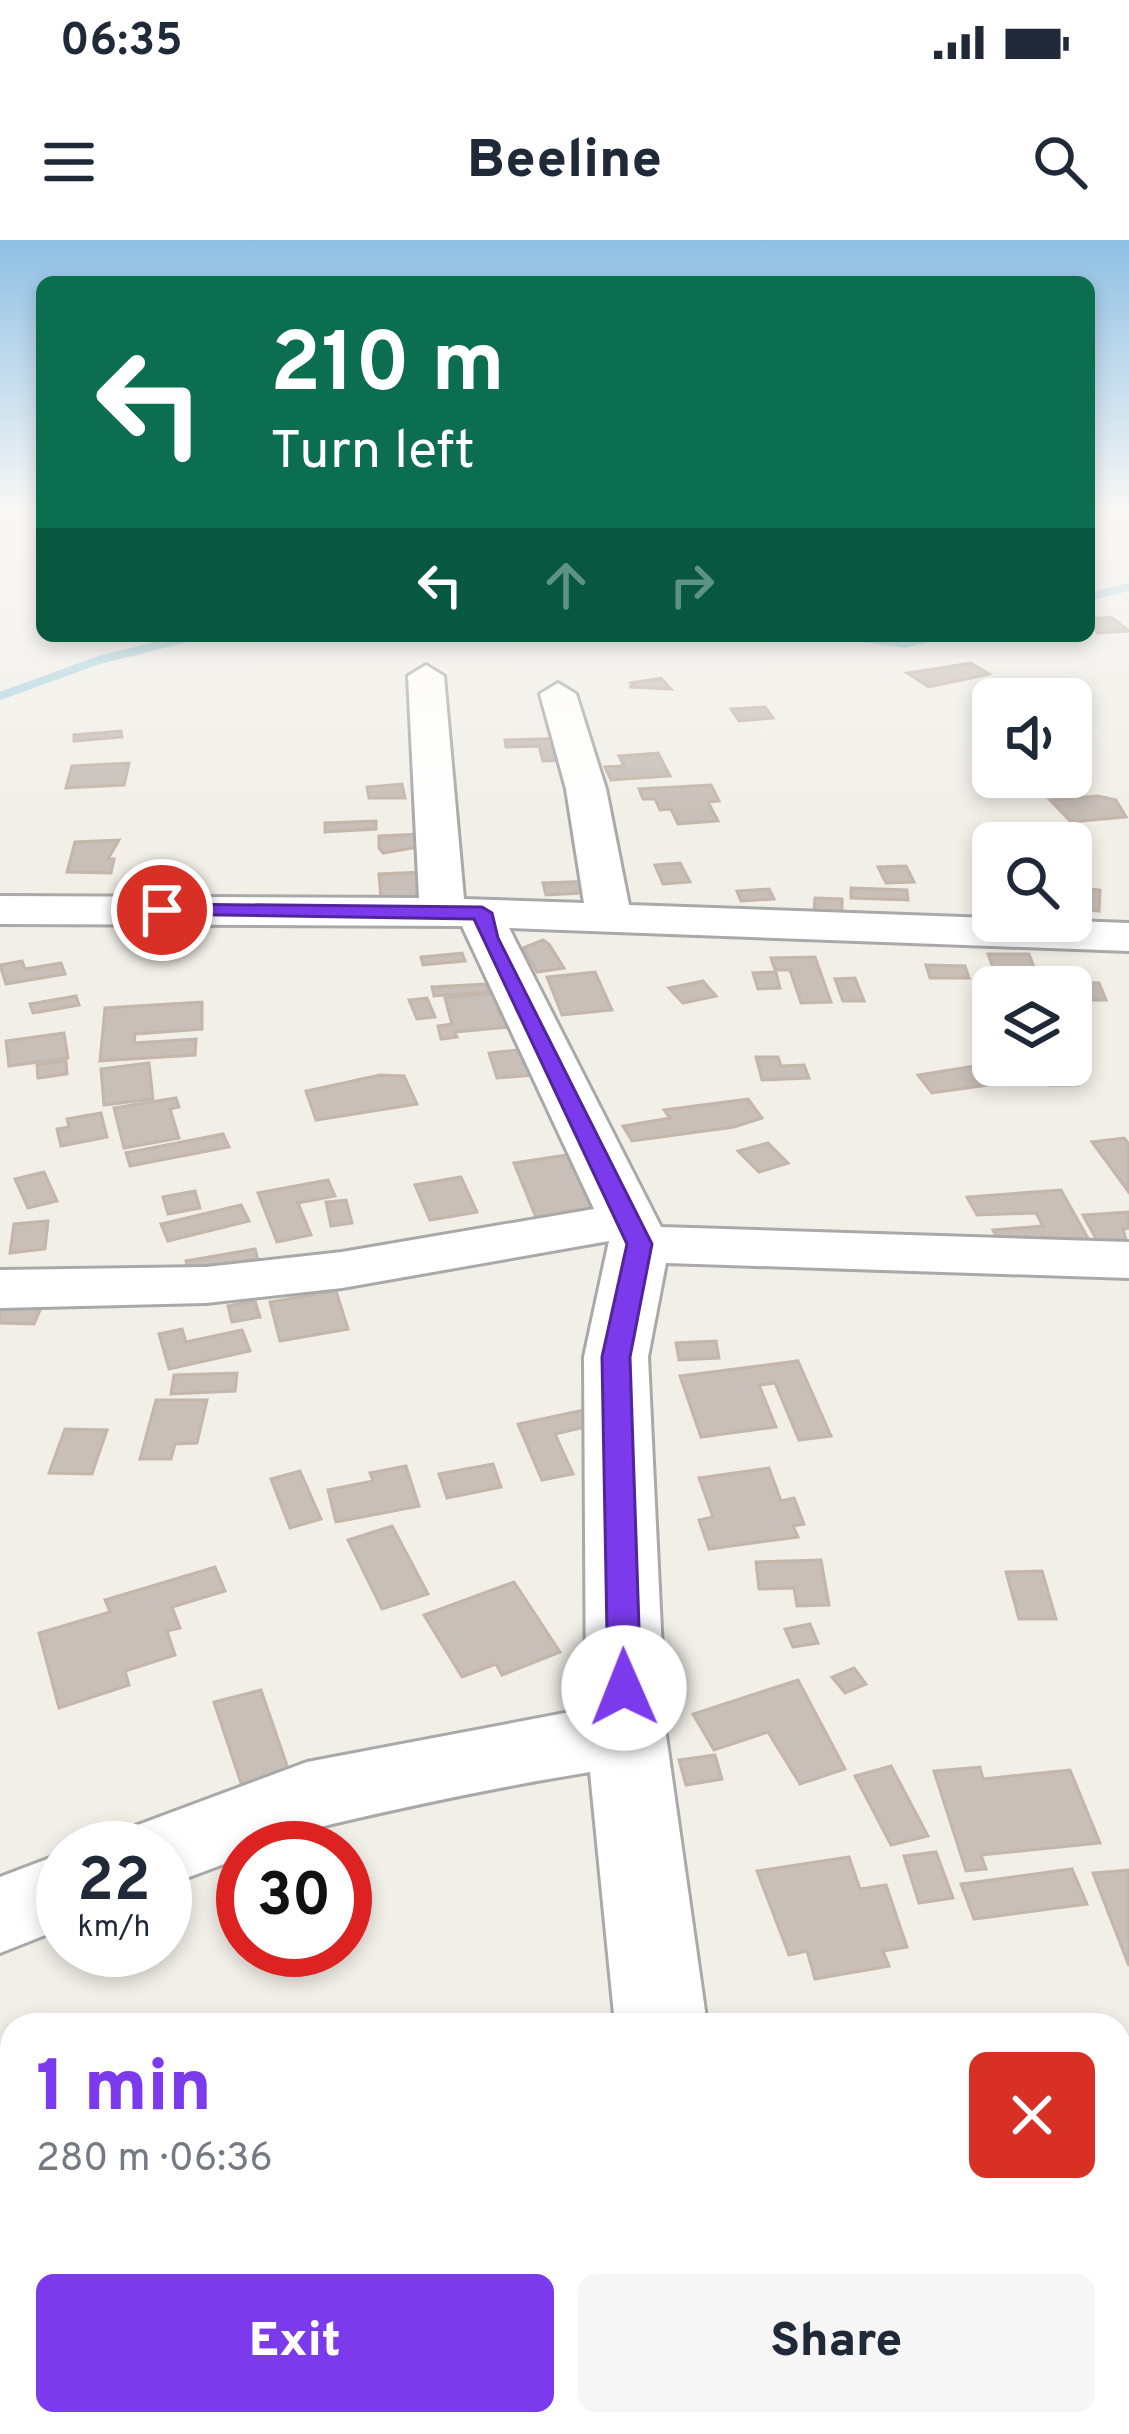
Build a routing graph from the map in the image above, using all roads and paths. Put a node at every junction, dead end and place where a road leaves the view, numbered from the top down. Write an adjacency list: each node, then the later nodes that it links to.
1 (426, 676): 4 (street)
2 (558, 694): 5 (street)
3 (0, 910): 4 (street)
4 (462, 912): 5 (street); 7 (street)
5 (609, 918): 6 (street)
6 (1129, 938)
7 (635, 1232): 8 (street); 9 (street); 10 (street)
8 (1129, 1260)
9 (0, 1289)
10 (626, 1735): 11 (street); 14 (street)
11 (192, 1841)
12 (36, 1901): 13 (street)
13 (0, 1915)
14 (660, 2013)

